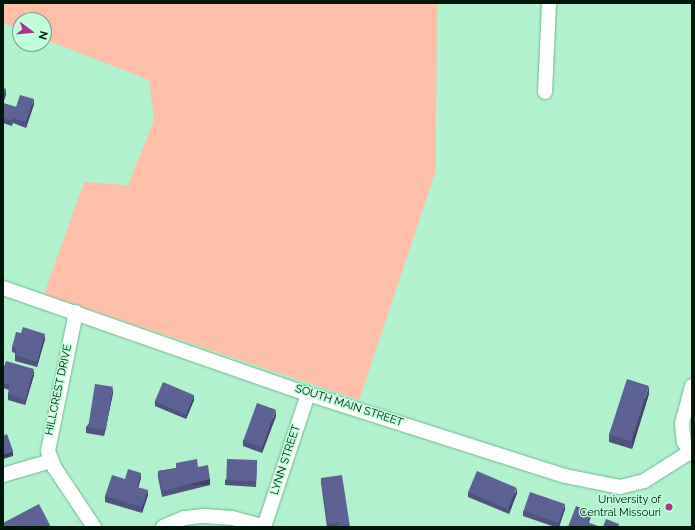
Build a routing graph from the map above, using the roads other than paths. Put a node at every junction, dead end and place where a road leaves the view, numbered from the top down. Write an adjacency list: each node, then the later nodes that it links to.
1 (549, 3): 2 (street)
2 (545, 92)
3 (3, 288): 4 (street, SOUTH MAIN STREET)
4 (76, 312): 6 (street, SOUTH MAIN STREET); 8 (street, HILLCREST DRIVE)
5 (692, 386): 7 (street)
6 (308, 394): 7 (street, SOUTH MAIN STREET); 12 (street, LYNN STREET)
7 (691, 453)
8 (51, 461): 9 (street); 10 (street, HILLCREST DRIVE)
9 (3, 475)
10 (94, 527)
11 (163, 527): 12 (street)
12 (264, 527)

